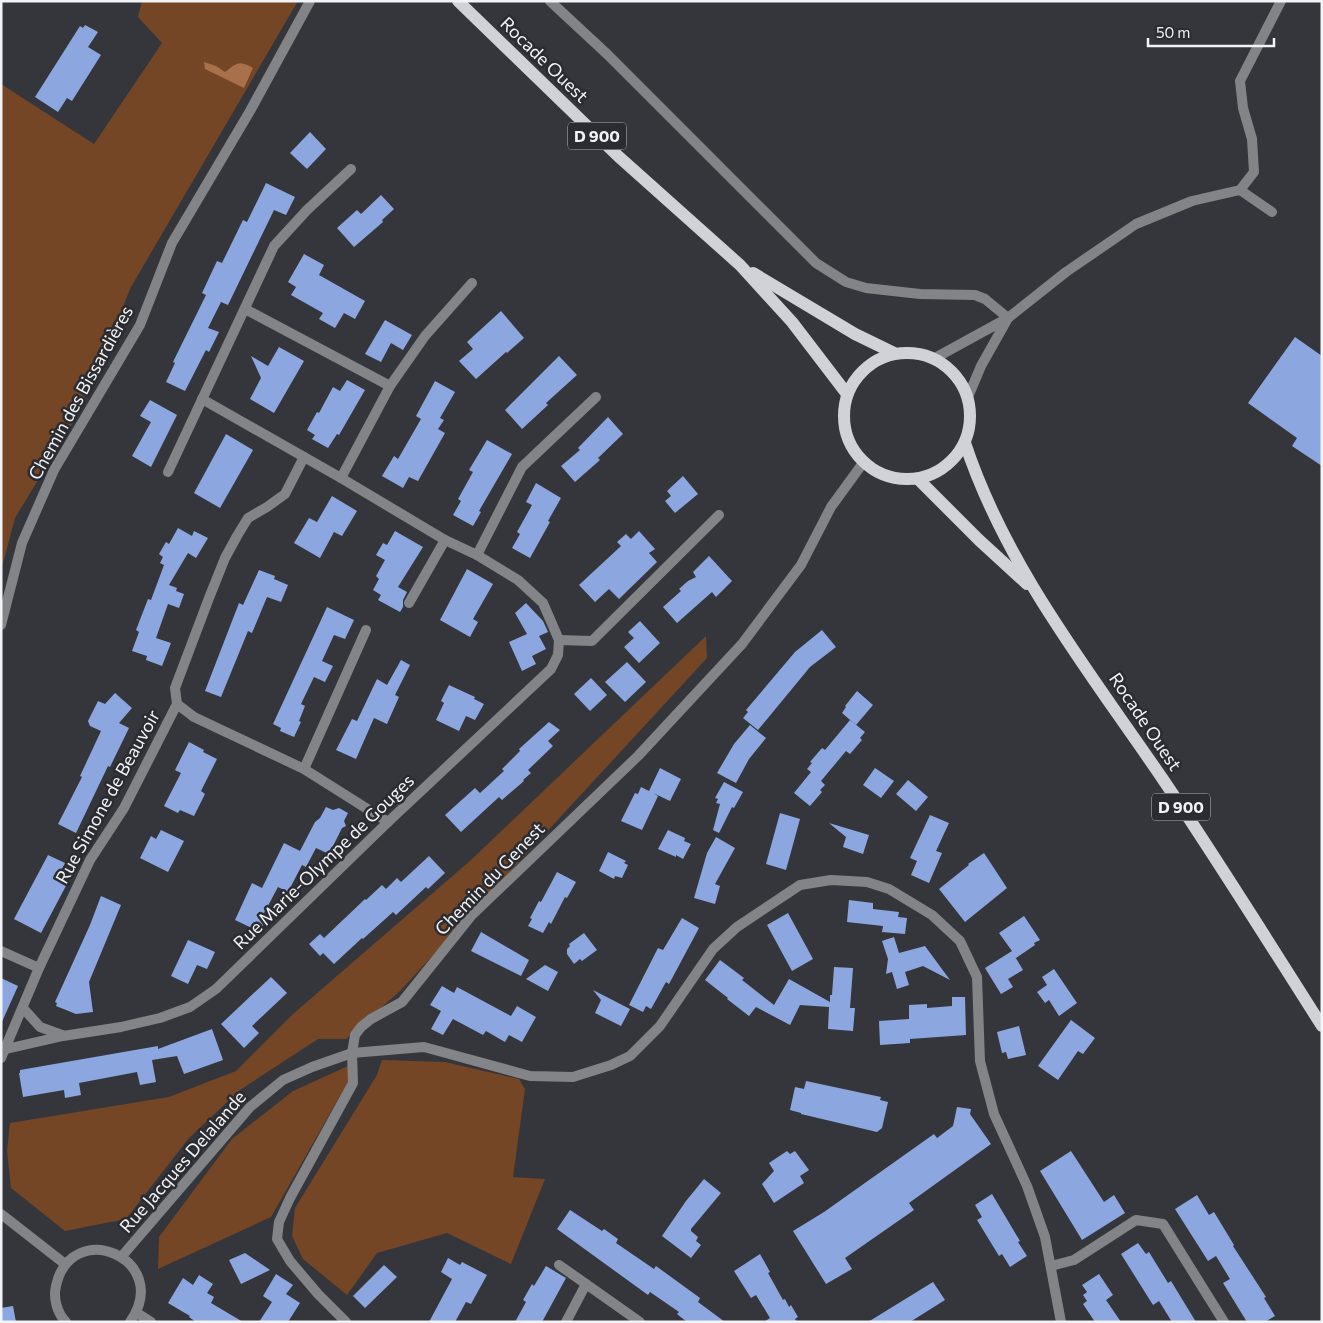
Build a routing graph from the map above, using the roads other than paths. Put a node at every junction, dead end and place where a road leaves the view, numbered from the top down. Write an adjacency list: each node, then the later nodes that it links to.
1 (310, 1): 30 (street, Chemin des Bissardières)
2 (458, 1): 8 (main road, Rocade Ouest / D 900)
3 (550, 1): 11 (street)
4 (1281, 1): 6 (street)
5 (352, 169): 10 (street)
6 (1240, 190): 7 (street); 11 (street)
7 (1272, 212)
8 (740, 265): 12 (main road, Rocade Ouest / D 900); 15 (main road, Rocade Ouest / D 900)
9 (472, 283): 14 (street)
10 (245, 309): 14 (street); 18 (street)
11 (1008, 318): 13 (street); 17 (street)
12 (894, 353): 13 (main road); 15 (main road)
13 (935, 358): 17 (main road)
14 (390, 386): 23 (street)
15 (847, 394): 21 (main road)
16 (596, 397): 27 (street)
17 (968, 397): 19 (main road)
18 (202, 399): 20 (street); 22 (street)
19 (965, 443): 24 (main road); 28 (main road, Rocade Ouest / D 900)
20 (304, 458): 23 (street); 33 (street, Rue Simone de Beauvoir)
21 (863, 463): 24 (main road); 41 (street, Chemin du Genest)
22 (168, 472)
23 (341, 478): 26 (street)
24 (918, 479): 28 (main road, Rocade Ouest / D 900)
25 (719, 515): 32 (street)
26 (445, 540): 27 (street); 29 (street)
27 (477, 555): 32 (street)
28 (1034, 591): 39 (main road, Rocade Ouest / D 900)
29 (410, 603)
30 (1, 625)
31 (366, 630): 34 (street)
32 (559, 640): 35 (street, Rue Marie-Olympe de Gouges)
33 (178, 704): 34 (street); 37 (street, Rue Simone de Beauvoir)
34 (304, 769): 35 (street)
35 (388, 822): 40 (street, Rue Marie-Olympe de Gouges)
36 (1, 952): 37 (street)
37 (39, 968): 38 (street, Rue Simone de Beauvoir)
38 (23, 1008): 40 (street); 42 (street, Rue Simone de Beauvoir)
39 (1322, 1026)
40 (63, 1036): 42 (street, Rue Marie-Olympe de Gouges)
41 (352, 1053): 44 (street, Rue Jacques Delalande); 47 (street, Rue Jacques Delalande); 53 (street, Chemin du Genest)
42 (4, 1054)
43 (1, 1214): 45 (street)
44 (122, 1256): 45 (street); 49 (street)
45 (66, 1264): 50 (street)
46 (559, 1265): 48 (street)
47 (1051, 1266): 56 (street, Rue Jacques Delalande); 57 (street)
48 (586, 1284): 54 (street); 55 (street)
49 (137, 1313): 51 (street); 52 (street)
50 (66, 1322)
51 (130, 1322)
52 (151, 1322)
53 (346, 1322)
54 (566, 1322)
55 (640, 1322)
56 (1061, 1322)
57 (1224, 1322)

